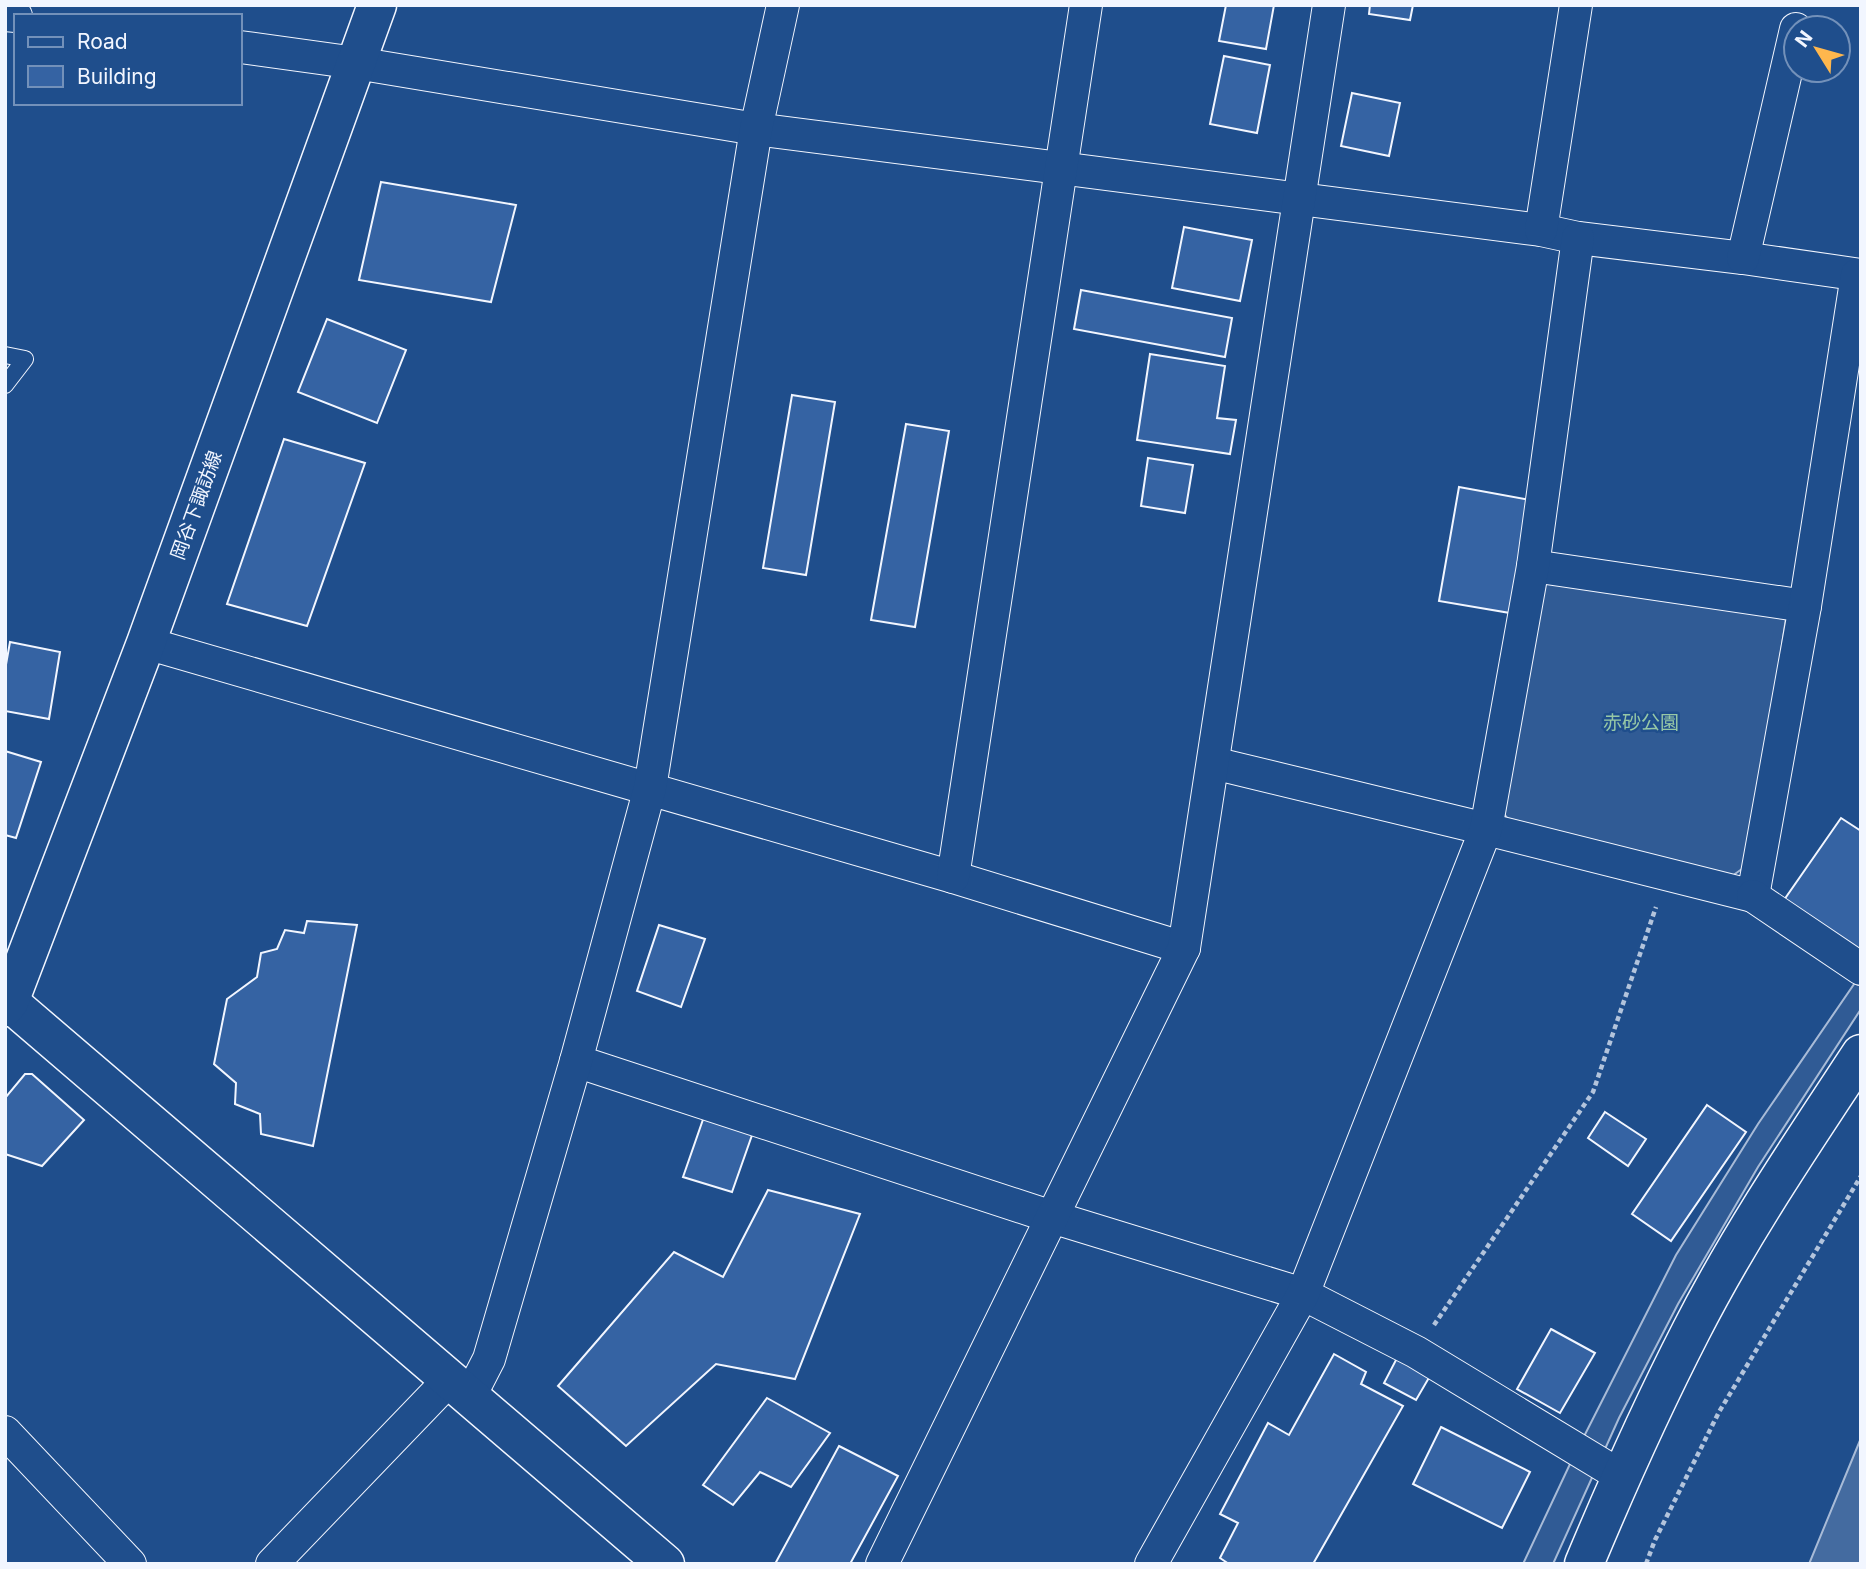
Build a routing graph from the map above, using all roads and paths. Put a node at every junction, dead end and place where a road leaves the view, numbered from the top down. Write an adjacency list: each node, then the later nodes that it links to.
1 (377, 5): 7 (street, 岡谷下諏訪線)
2 (783, 5): 9 (street)
3 (1086, 5): 10 (street)
4 (1329, 5): 11 (street)
5 (1576, 5): 12 (street)
6 (242, 47): 7 (street)
7 (356, 63): 9 (street); 20 (street, 岡谷下諏訪線)
8 (1783, 84): 14 (street)
9 (756, 130): 10 (street); 22 (street)
10 (1061, 167): 11 (street); 25 (street)
11 (1298, 200): 12 (street); 21 (street)
12 (1541, 230): 13 (street)
13 (1578, 238): 14 (street); 18 (street)
14 (1743, 258): 15 (street)
15 (1859, 275): 19 (street)
16 (5, 355): 17 (lane)
17 (5, 385)
18 (1533, 566): 19 (street); 23 (street)
19 (1805, 606): 26 (street)
20 (146, 643): 22 (street); 29 (street, 岡谷下諏訪線)
21 (1213, 764): 23 (street); 27 (street)
22 (650, 788): 25 (street); 31 (street)
23 (1486, 828): 24 (street); 34 (street)
24 (1667, 875): 26 (street); 35 (path)
25 (953, 877): 27 (street)
26 (1753, 896): 28 (street)
27 (1184, 948): 33 (street)
28 (1861, 969)
29 (7, 1003): 36 (street)
30 (1861, 1054): 38 (street)
31 (576, 1062): 33 (street); 36 (street)
32 (1861, 1176): 45 (path)
33 (1052, 1217): 34 (street); 42 (street)
34 (1303, 1294): 35 (street); 43 (street)
35 (1416, 1352): 38 (street)
36 (460, 1388): 40 (street); 41 (street)
37 (5, 1433): 39 (street)
38 (1621, 1476): 44 (street)
39 (130, 1564)
40 (272, 1564)
41 (665, 1564)
42 (882, 1564)
43 (1150, 1564)
44 (1584, 1564)
45 (1646, 1564)

